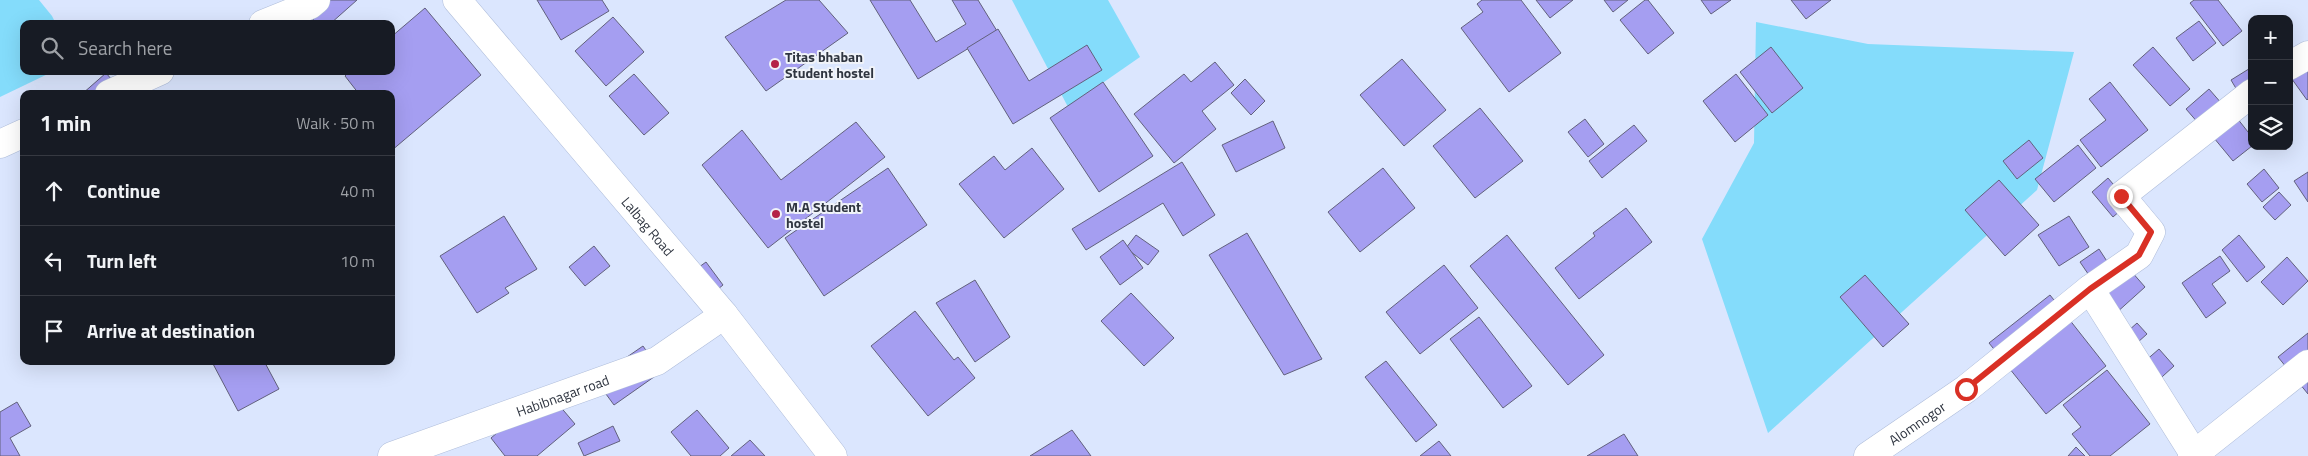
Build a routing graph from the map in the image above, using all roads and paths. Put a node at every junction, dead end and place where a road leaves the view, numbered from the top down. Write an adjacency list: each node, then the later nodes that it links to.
1 (316, 0): 3 (main road)
2 (457, 0): 12 (main road, Lalbag Road)
3 (273, 20)
4 (2308, 55): 5 (main road)
5 (2293, 64)
6 (151, 75): 7 (main road)
7 (118, 90)
8 (2248, 96): 11 (main road, Alomnogor)
9 (20, 135): 10 (main road)
10 (0, 144)
11 (2090, 289): 14 (main road); 17 (main road, Alomnogor)
12 (724, 315): 15 (main road, Habibnagar road); 16 (main road, Lalbag Road)
13 (2308, 364): 14 (main road)
14 (2193, 455)
15 (392, 456)
16 (833, 456)
17 (1868, 456)

